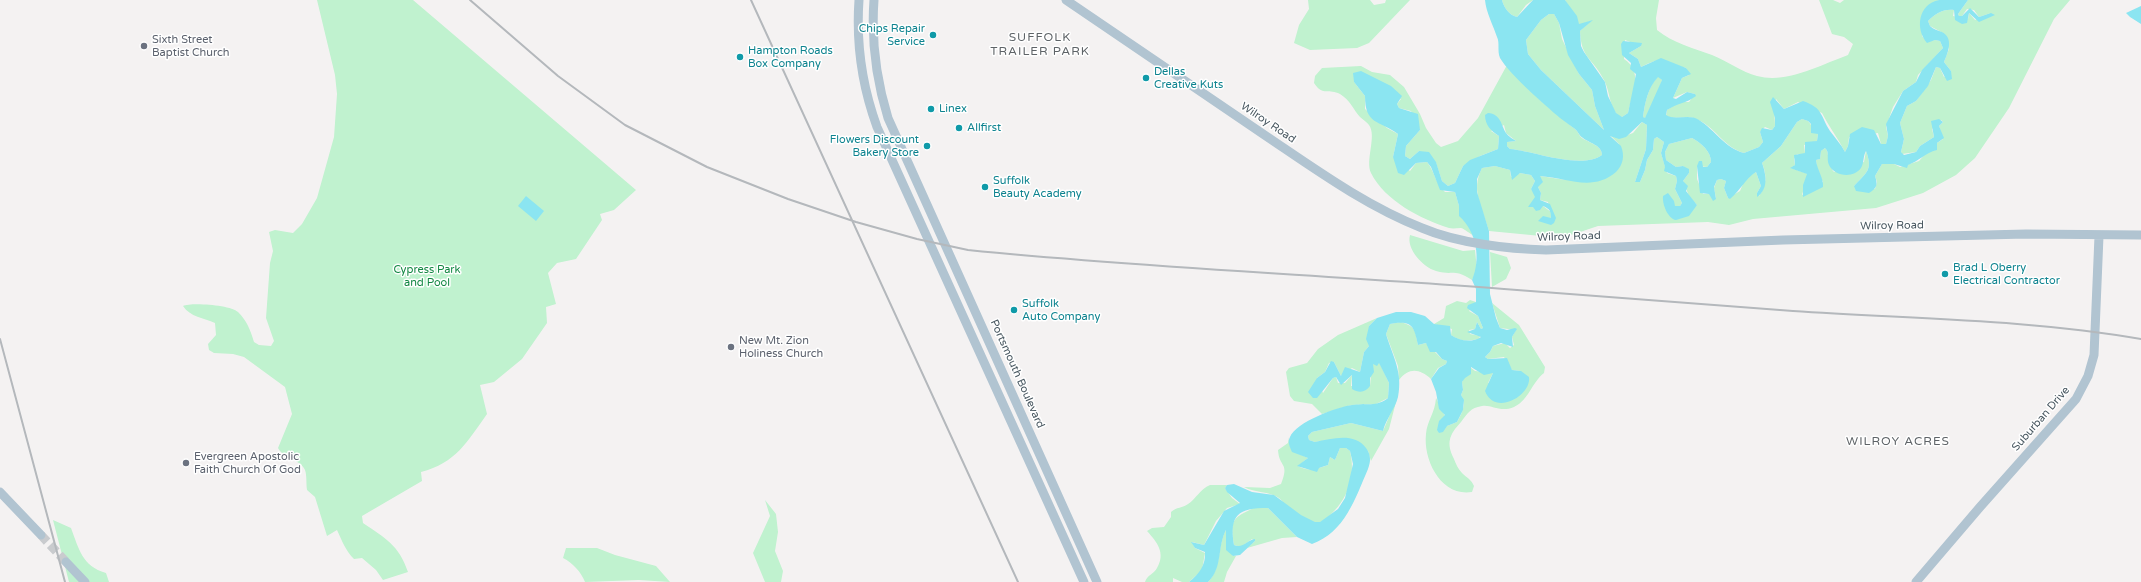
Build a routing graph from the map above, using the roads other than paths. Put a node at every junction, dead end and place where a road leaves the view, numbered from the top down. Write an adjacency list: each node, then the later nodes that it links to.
1 (859, 0): 10 (main road)
2 (874, 0): 11 (main road, Portsmouth Boulevard)
3 (1066, 0): 5 (main road, Wilroy Road)
4 (2141, 235): 5 (main road, Wilroy Road)
5 (2099, 236): 12 (main road, Suburban Drive)
6 (0, 492): 7 (main road)
7 (41, 535)
8 (66, 562): 9 (main road)
9 (85, 582)
10 (1084, 582)
11 (1097, 582)
12 (1916, 582)

